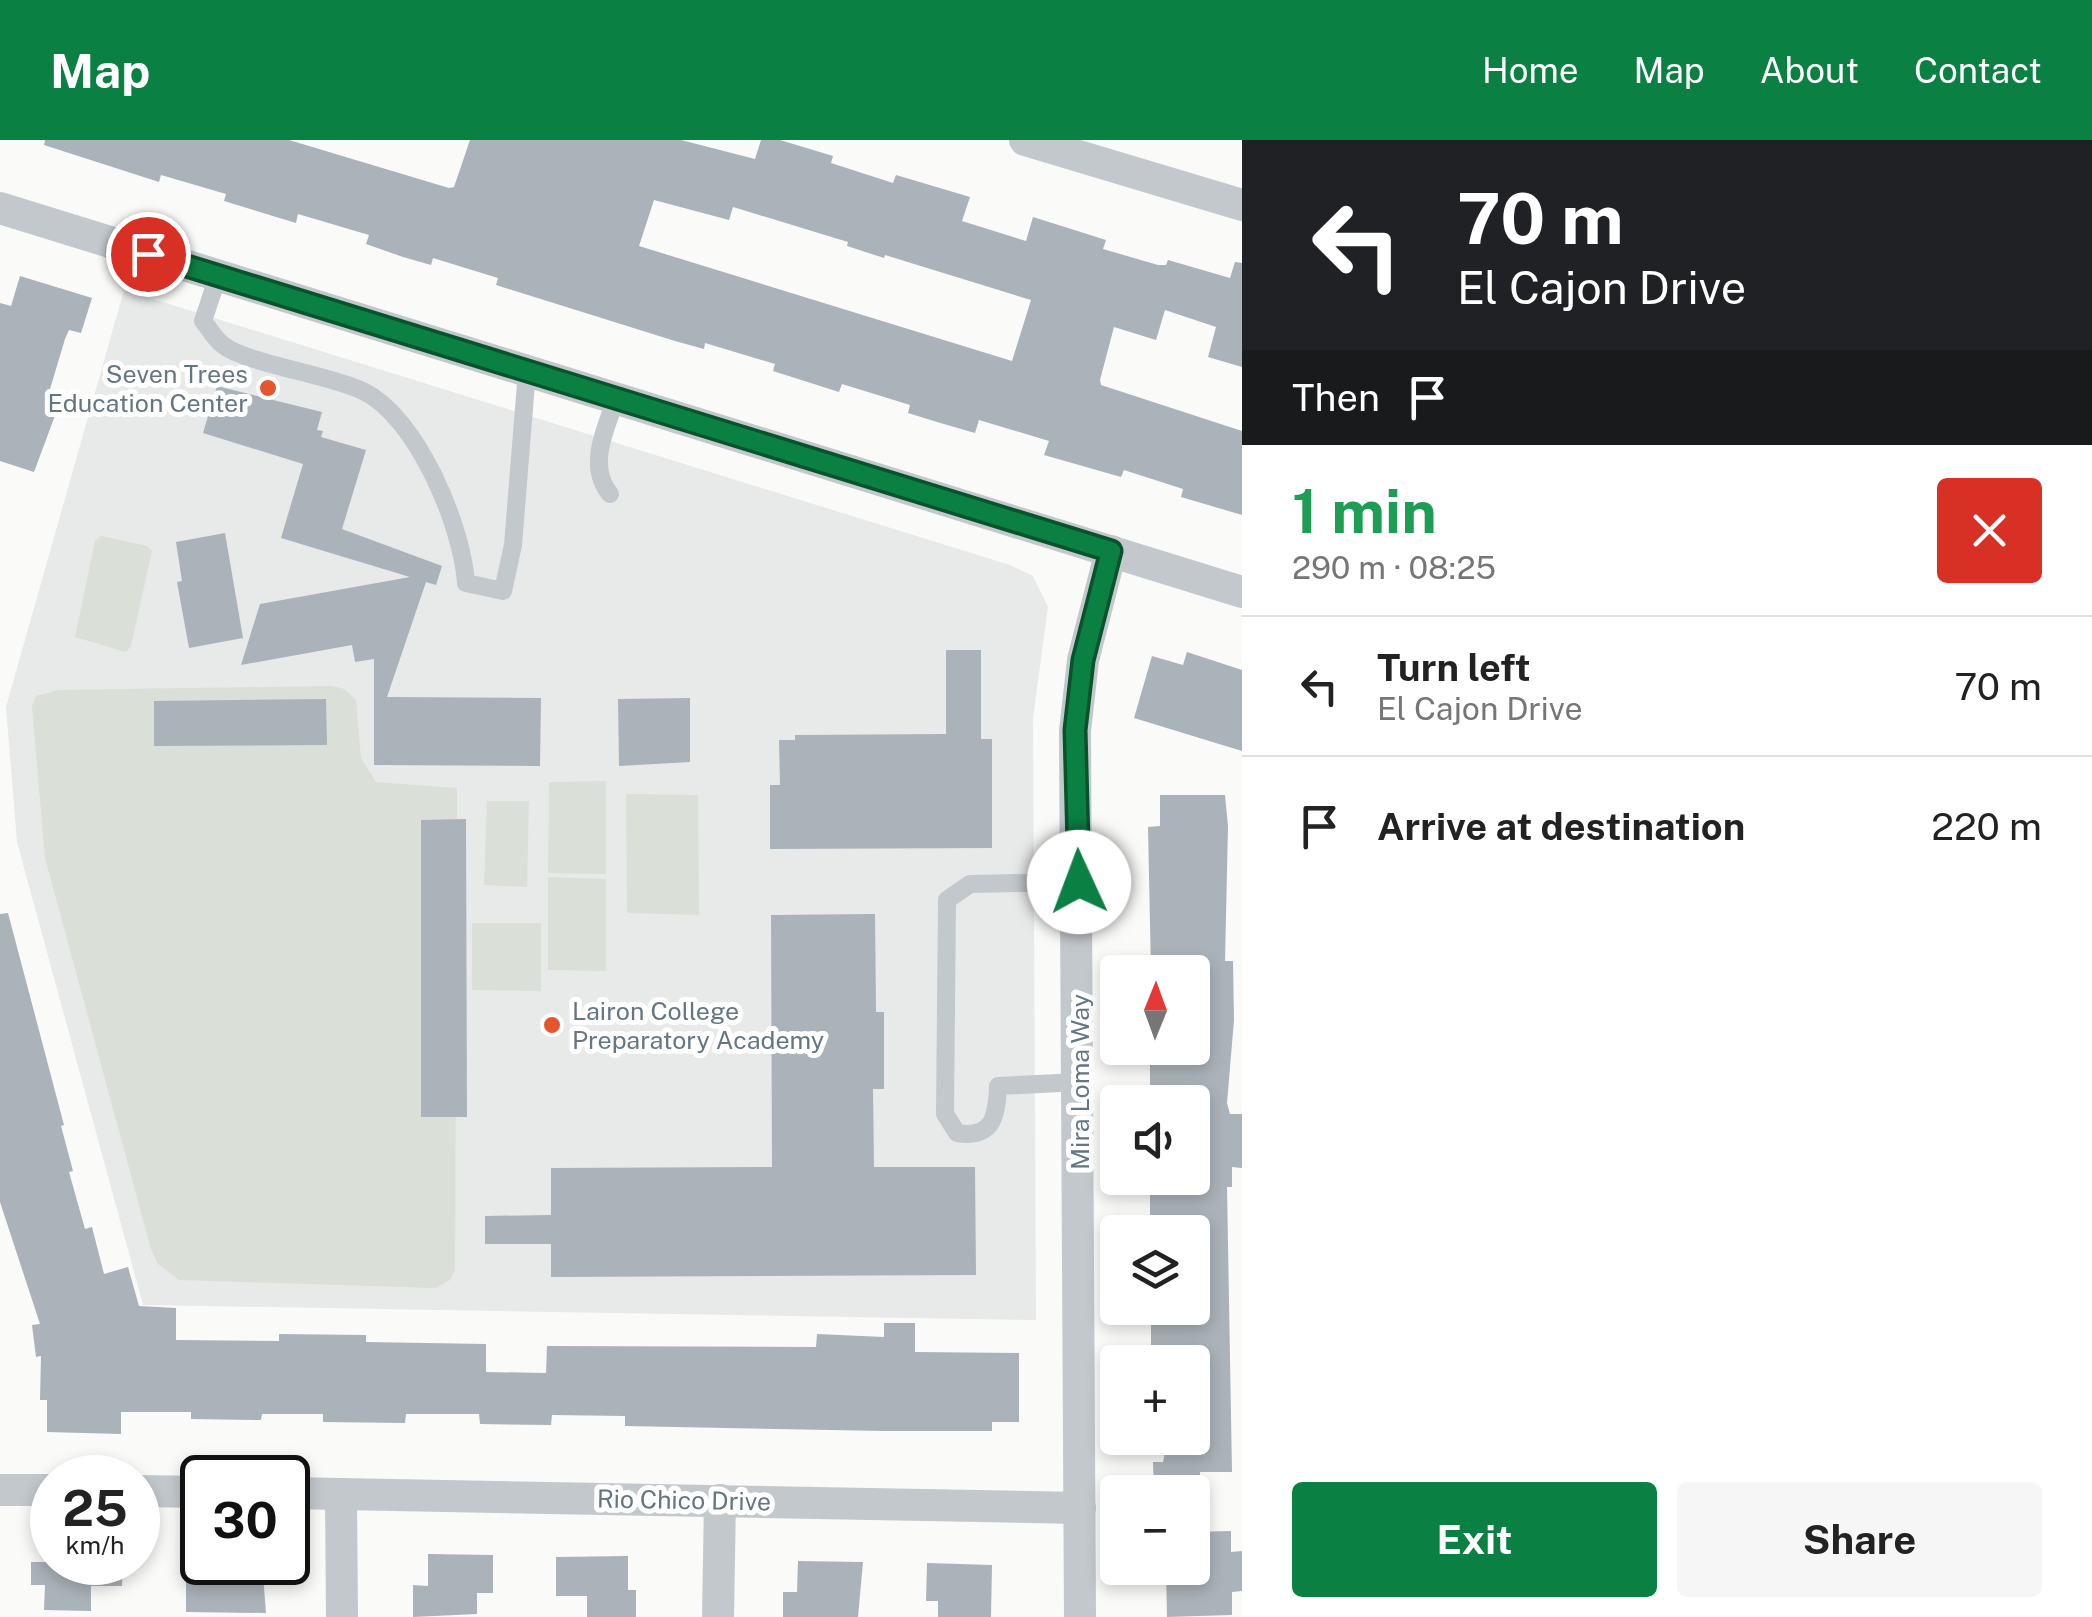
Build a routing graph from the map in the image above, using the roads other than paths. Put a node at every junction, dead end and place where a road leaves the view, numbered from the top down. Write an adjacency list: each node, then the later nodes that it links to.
1 (1025, 140): 2 (street)
2 (1242, 205)
3 (0, 208): 4 (street)
4 (218, 276): 5 (street); 5 (lane)
5 (527, 371): 6 (street)
6 (616, 399): 7 (lane); 8 (street)
7 (610, 494)
8 (1111, 551): 9 (street); 10 (street, Mira Loma Way)
9 (1242, 592)
10 (1079, 882): 11 (street, Mira Loma Way); 11 (lane)
11 (1080, 1082): 17 (street, Mira Loma Way)
12 (0, 1490): 13 (street)
13 (30, 1490)
14 (310, 1493): 15 (street, Rio Chico Drive)
15 (341, 1494): 16 (street, Rio Chico Drive); 18 (street)
16 (720, 1500): 17 (street, Rio Chico Drive); 19 (street)
17 (1080, 1508): 20 (street, Mira Loma Way)
18 (342, 1617)
19 (718, 1617)
20 (1080, 1617)

